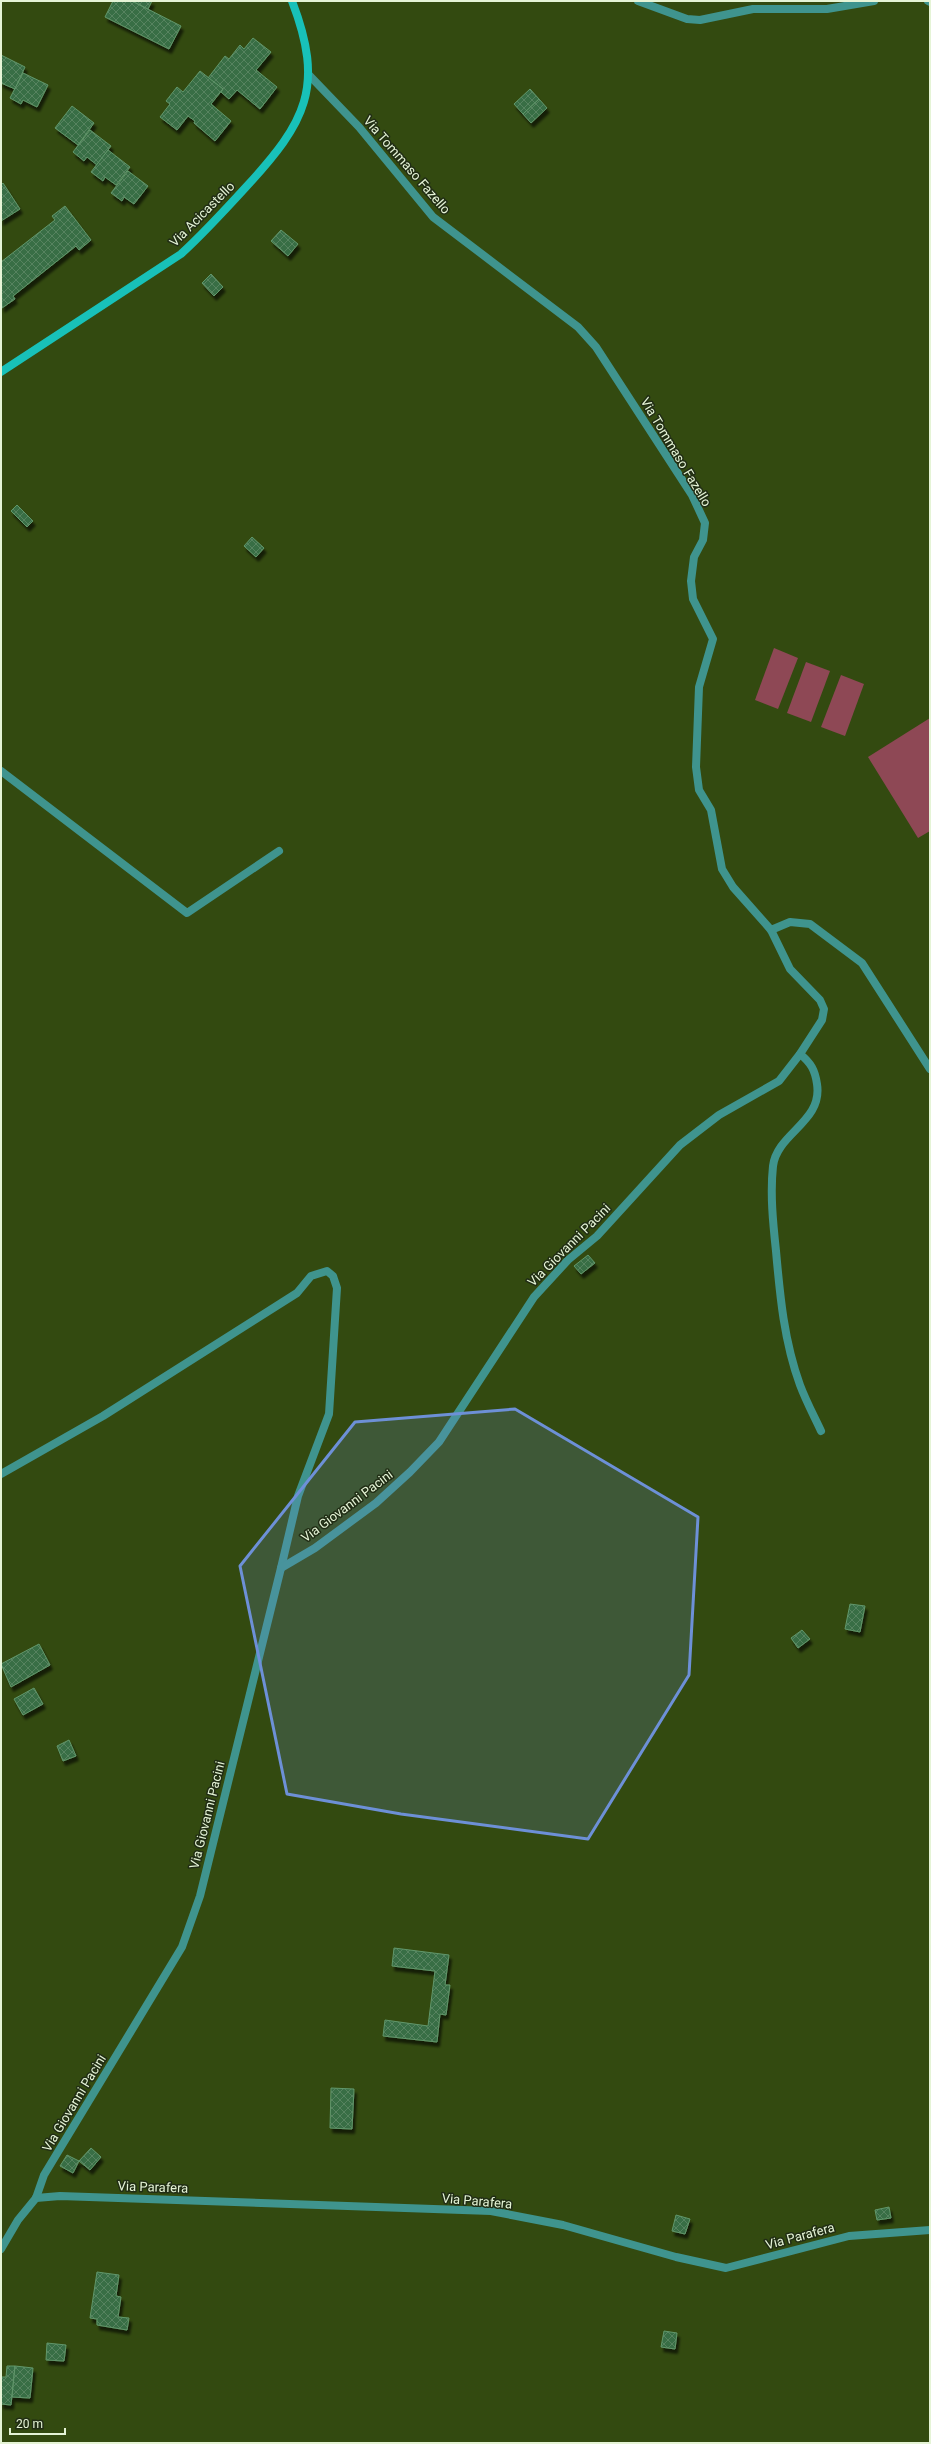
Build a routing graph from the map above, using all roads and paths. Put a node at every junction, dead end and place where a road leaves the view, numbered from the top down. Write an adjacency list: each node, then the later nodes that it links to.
1 (292, 1): 4 (main road, Via Acicastello)
2 (638, 1): 3 (street)
3 (874, 1)
4 (309, 75): 5 (main road, Via Acicastello); 8 (street, Via Tommaso Fazello)
5 (1, 372)
6 (1, 771): 7 (street)
7 (279, 851)
8 (771, 930): 9 (street, Via Giovanni Pacini); 10 (street)
9 (800, 1054): 11 (street); 13 (street, Via Giovanni Pacini)
10 (930, 1069)
11 (821, 1432)
12 (1, 1474): 13 (street)
13 (281, 1568): 14 (street, Via Giovanni Pacini)
14 (36, 2198): 15 (street, Via Parafera); 16 (street, Via Giovanni Pacini)
15 (930, 2230)
16 (1, 2249)

